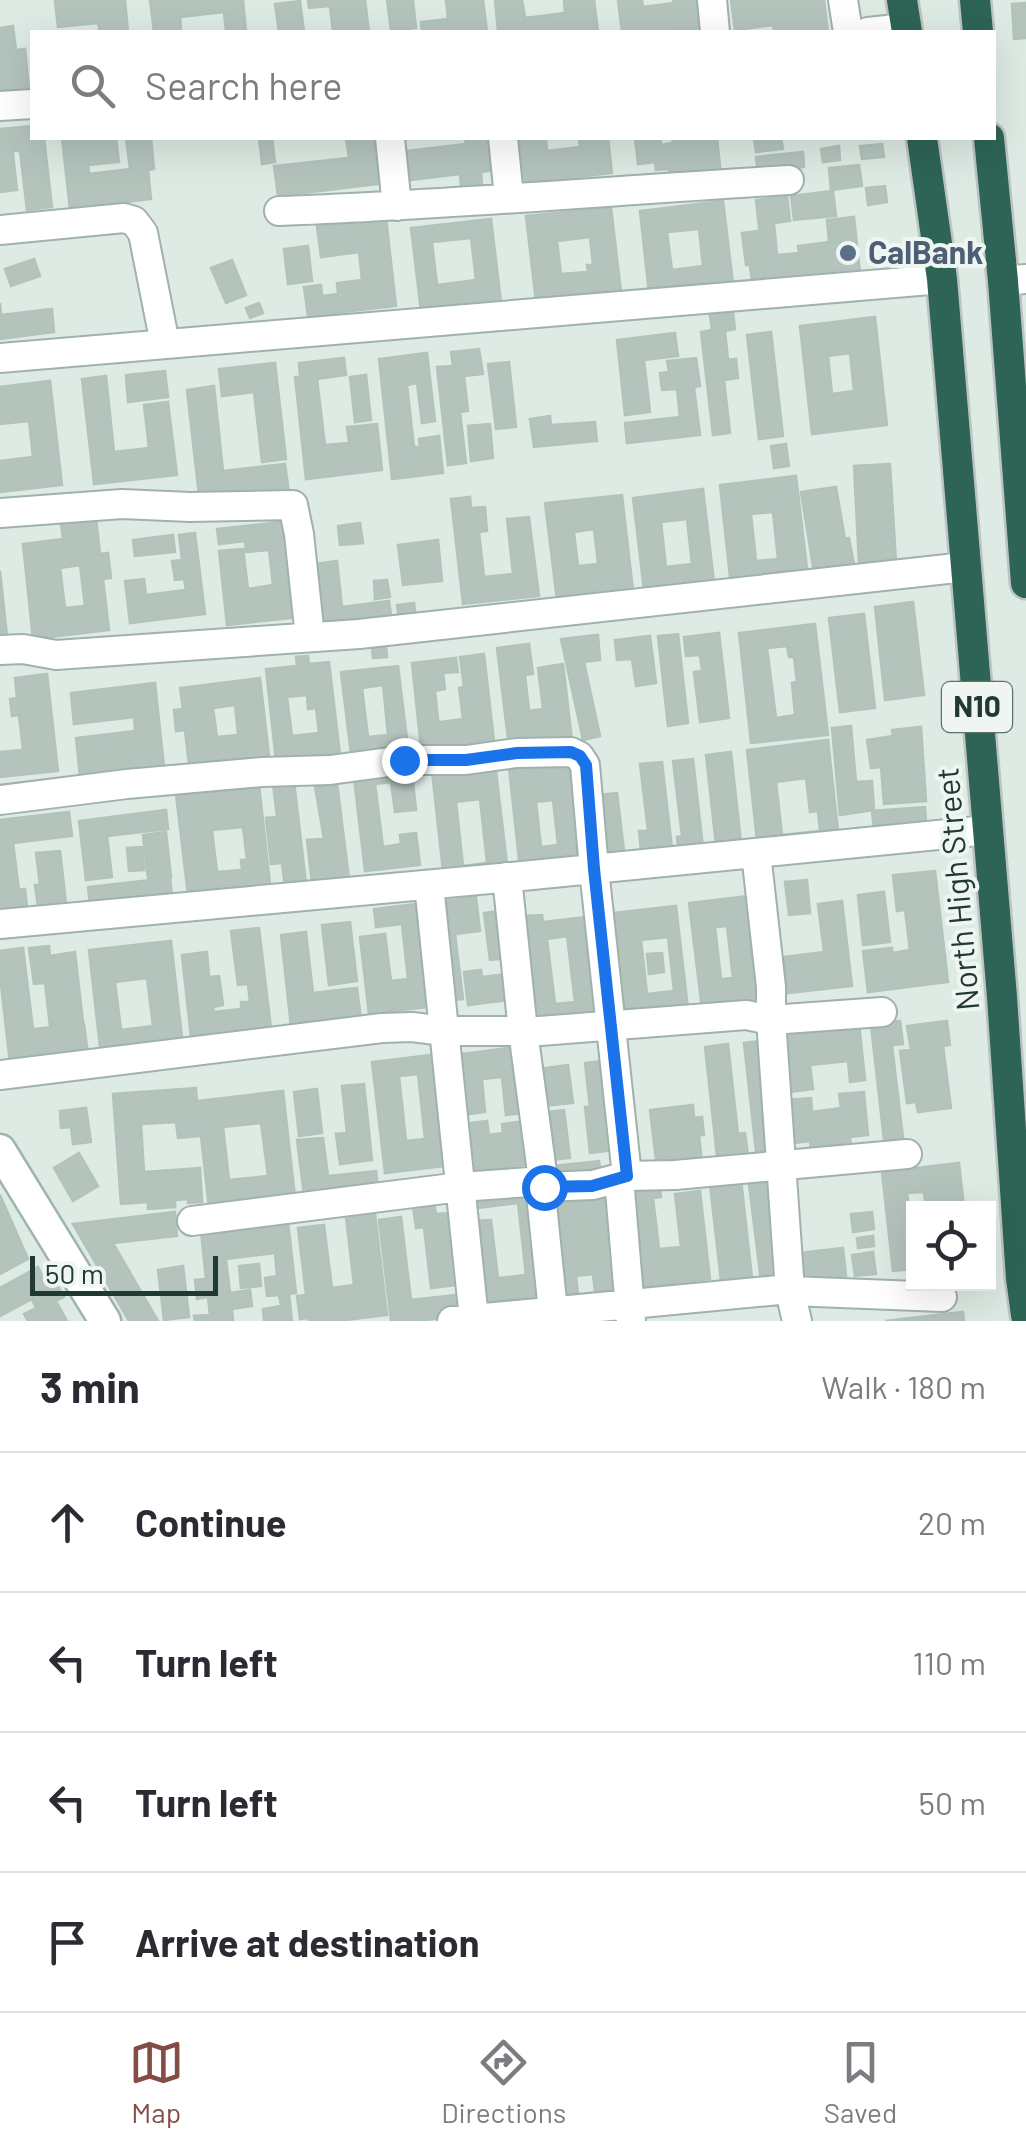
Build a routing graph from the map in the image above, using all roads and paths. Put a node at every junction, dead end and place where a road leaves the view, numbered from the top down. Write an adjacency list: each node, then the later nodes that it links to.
1 (712, 0): 5 (street)
2 (844, 0): 6 (street)
3 (975, 0): 8 (highway)
4 (905, 20): 7 (street)
5 (715, 30)
6 (848, 30)
7 (874, 30)
8 (978, 30)
9 (30, 104): 10 (street)
10 (0, 106)
11 (390, 140): 17 (street)
12 (504, 140): 16 (street)
13 (922, 140): 20 (highway, North High Street / N10)
14 (989, 140): 21 (highway)
15 (789, 180): 16 (street)
16 (509, 197): 17 (street)
17 (397, 206): 18 (street)
18 (279, 210)
19 (0, 230): 22 (street)
20 (942, 280): 22 (street); 25 (highway, North High Street / N10)
21 (1015, 280): 26 (highway)
22 (165, 344): 23 (street)
23 (0, 358)
24 (0, 512): 28 (street)
25 (965, 568): 28 (street); 31 (highway, North High Street / N10)
26 (1026, 574): 27 (highway)
27 (1026, 583)
28 (310, 637): 29 (street)
29 (0, 650)
30 (0, 800): 33 (street)
31 (988, 830): 32 (street); 54 (highway, North High Street / N10)
32 (756, 854): 33 (street); 38 (street)
33 (594, 869): 34 (street); 39 (street)
34 (507, 877): 35 (street); 41 (street)
35 (428, 884): 36 (street); 40 (street)
36 (0, 924)
37 (882, 1012): 38 (street)
38 (770, 1020): 39 (street); 45 (street)
39 (612, 1026): 41 (street); 46 (street)
40 (444, 1031): 41 (street); 42 (street); 48 (street)
41 (523, 1031): 47 (street)
42 (0, 1074)
43 (0, 1150): 56 (street)
44 (908, 1154): 45 (street)
45 (782, 1166): 46 (street); 50 (street)
46 (623, 1177): 47 (street); 53 (street)
47 (542, 1186): 48 (street); 52 (street)
48 (460, 1187): 49 (street); 55 (street)
49 (192, 1220)
50 (790, 1291): 51 (street); 53 (street); 57 (street)
51 (942, 1297)
52 (553, 1311): 53 (street); 55 (street)
53 (630, 1312)
54 (1026, 1315)
55 (463, 1320)
56 (105, 1321)
57 (797, 1321)

